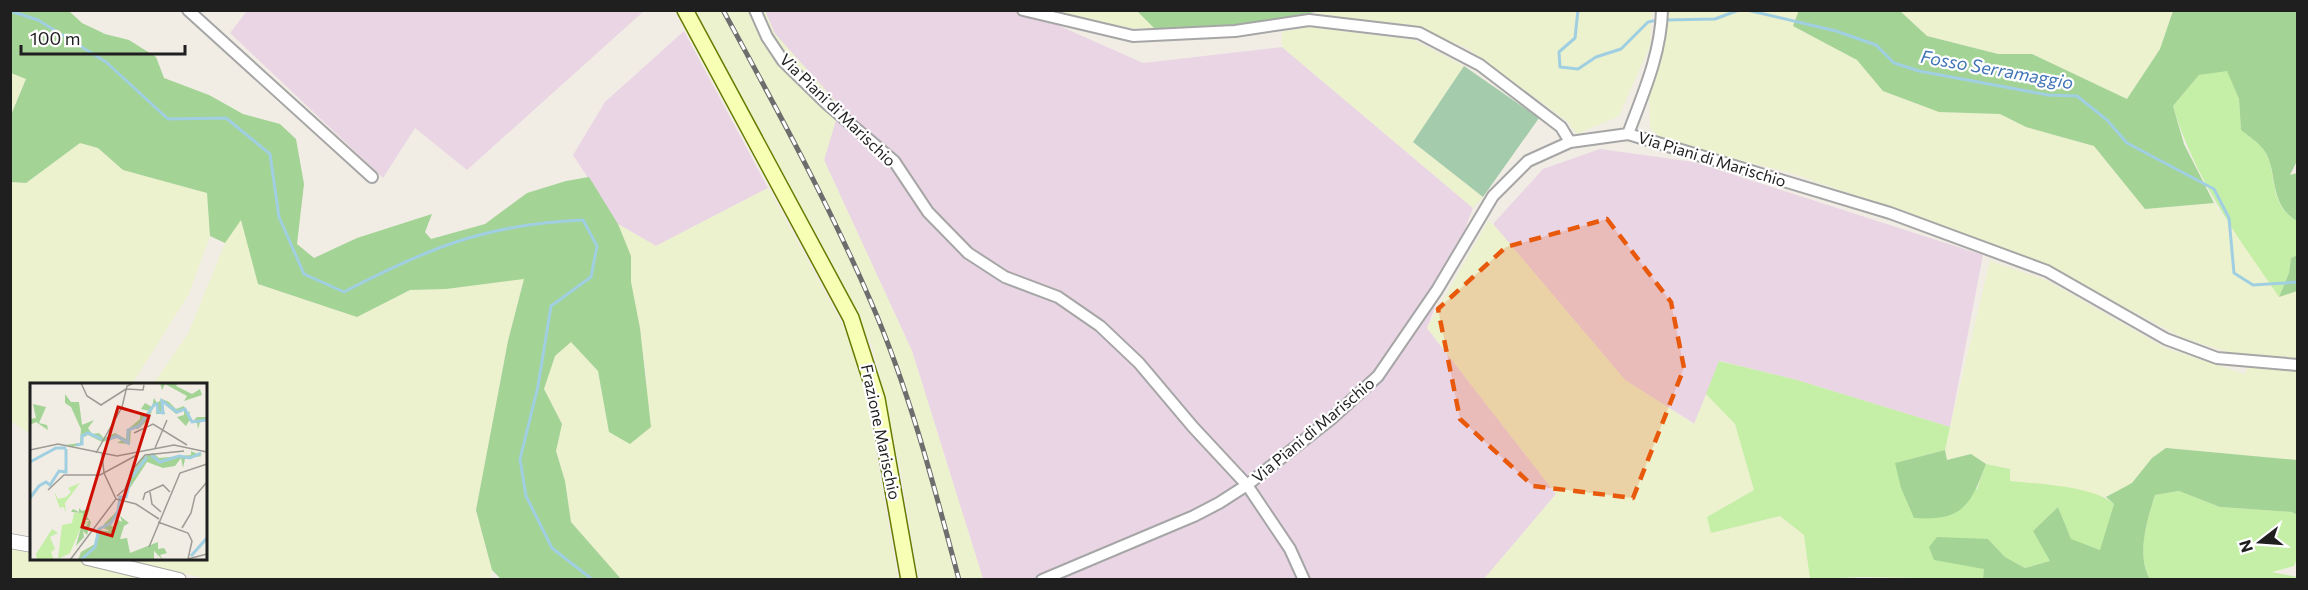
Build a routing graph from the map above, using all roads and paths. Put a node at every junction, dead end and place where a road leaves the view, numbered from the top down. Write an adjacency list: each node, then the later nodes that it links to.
1 (188, 10): 8 (street)
2 (685, 10): 15 (main road, Frazione Marischio)
3 (754, 10): 10 (street, Via Piani di Marischio)
4 (1023, 10): 7 (street)
5 (1662, 10): 6 (street)
6 (1628, 134): 7 (street, Via Piani di Marischio); 9 (street, Via Piani di Marischio)
7 (1569, 142): 10 (street, Via Piani di Marischio)
8 (372, 177)
9 (2298, 365)
10 (1247, 485): 16 (street, Via Piani di Marischio); 17 (street, Via Piani di Marischio)
11 (10, 540): 12 (street)
12 (30, 545)
13 (97, 560): 14 (street)
14 (179, 579)
15 (909, 579)
16 (1042, 579)
17 (1304, 579)

